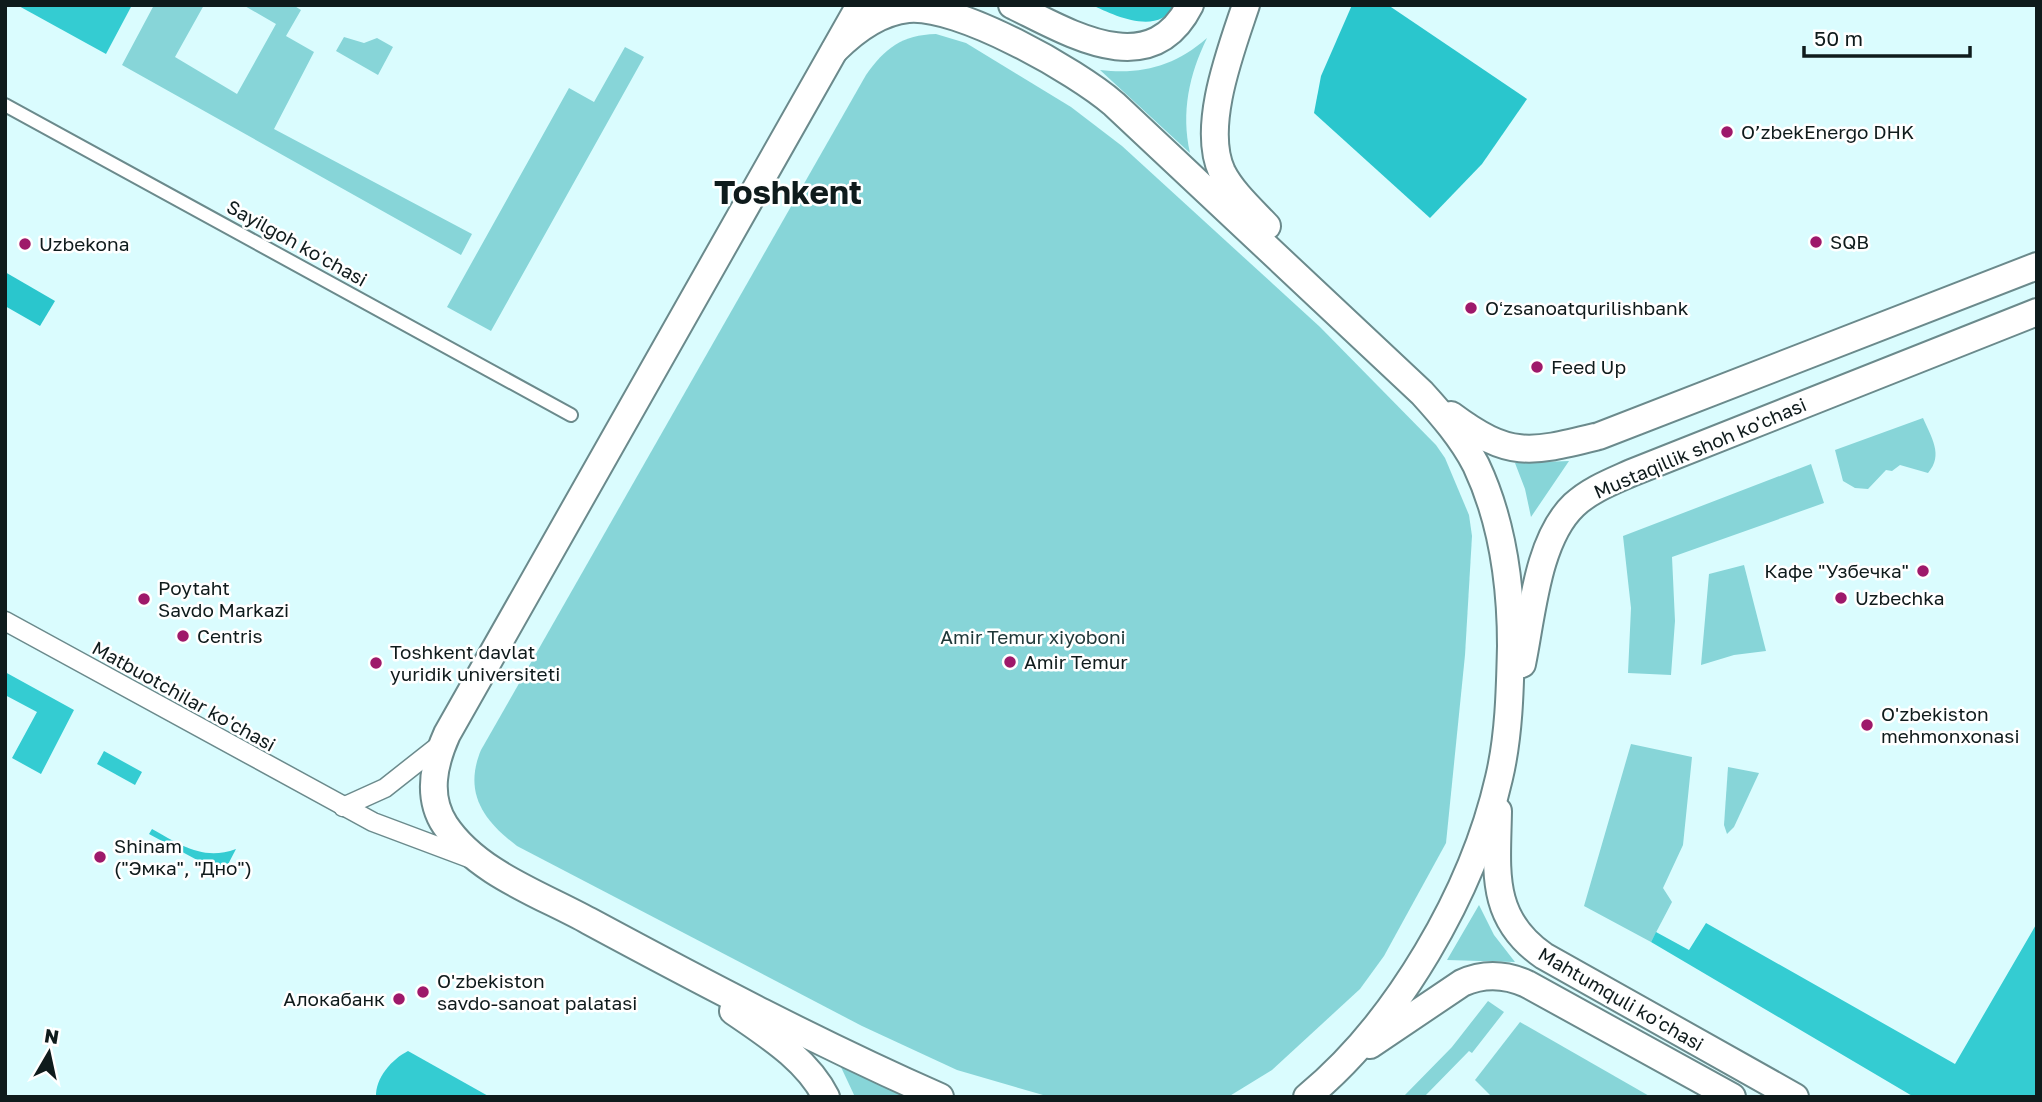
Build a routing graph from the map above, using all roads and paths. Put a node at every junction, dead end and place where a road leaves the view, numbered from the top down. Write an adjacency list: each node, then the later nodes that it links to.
1 (860, 5): 7 (main road)
2 (931, 5): 6 (street)
3 (1012, 5): 4 (main road)
4 (1190, 5)
5 (1246, 5): 11 (main road)
6 (959, 18): 7 (main road); 11 (main road)
7 (835, 50): 15 (main road)
8 (5, 105): 13 (street, Sayilgoh ko'chasi)
9 (2037, 266): 12 (main road)
10 (2037, 312): 16 (main road, Mustaqillik shoh ko'chasi)
11 (1367, 341): 12 (main road)
12 (1422, 393): 16 (main road)
13 (571, 415)
14 (5, 621): 17 (street, Matbuotchilar ko'chasi)
15 (443, 741): 17 (street); 18 (main road)
16 (1501, 768): 20 (main road); 25 (main road, Mahtumquli ko'chasi)
17 (343, 807): 18 (street, Matbuotchilar ko'chasi)
18 (478, 861): 19 (main road)
19 (654, 956): 21 (main road); 22 (main road)
20 (1340, 1066): 23 (main road); 24 (main road, Mahtumquli ko'chasi)
21 (826, 1097)
22 (940, 1097)
23 (1307, 1097)
24 (1732, 1097)
25 (1795, 1097)

